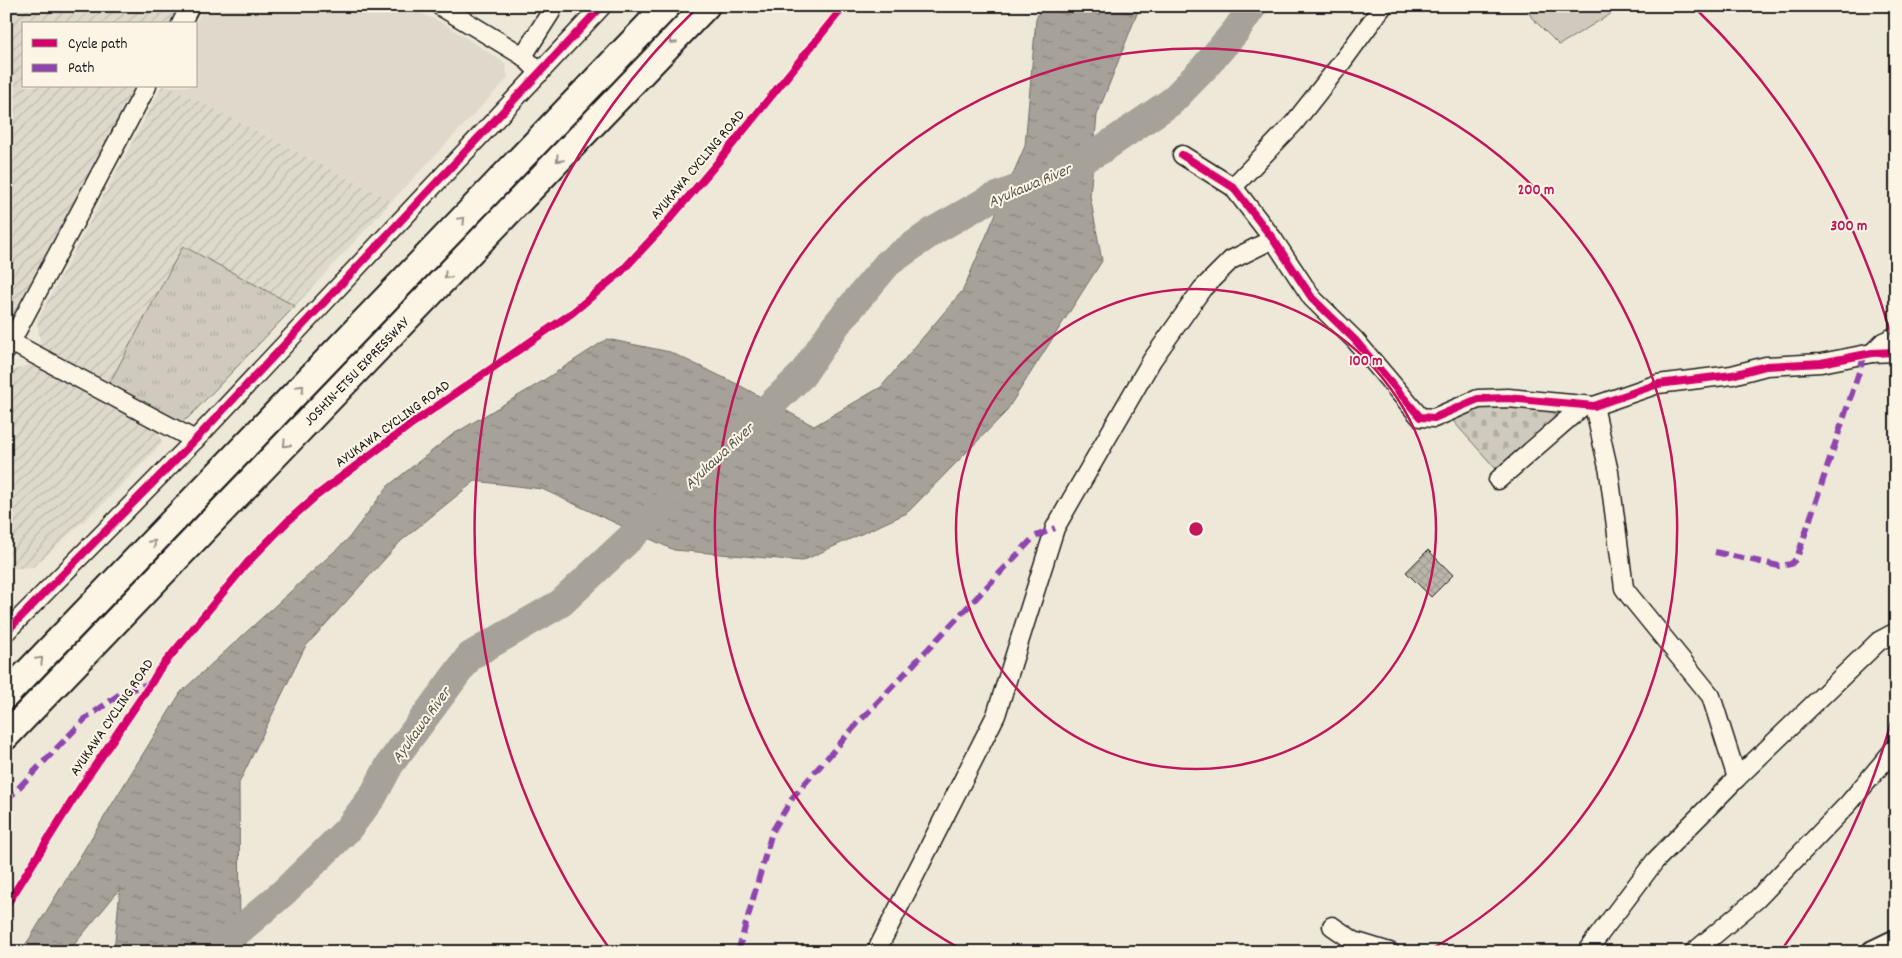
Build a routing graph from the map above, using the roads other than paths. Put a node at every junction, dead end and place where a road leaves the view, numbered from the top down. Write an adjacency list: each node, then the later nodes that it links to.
1 (190, 6): 8 (street)
2 (440, 6): 9 (street)
3 (552, 6): 9 (street)
4 (602, 6): 10 (street)
5 (668, 6): 24 (highway, JOSHIN-ETSU EXPRESSWAY, one-way to 5)
6 (706, 6): 25 (highway, JOSHIN-ETSU EXPRESSWAY, one-way to 25)
7 (1383, 6): 13 (street)
8 (181, 22)
9 (523, 56): 10 (street)
10 (540, 73): 20 (street)
11 (146, 88): 16 (street)
12 (1182, 155): 13 (street)
13 (1233, 187): 14 (street)
14 (1273, 239): 19 (street); 30 (street)
15 (1896, 336): 17 (street)
16 (9, 347): 20 (street)
17 (1872, 352): 18 (street); 19 (street)
18 (1896, 352)
19 (1589, 406): 21 (street); 27 (street)
20 (195, 440): 22 (street)
21 (1498, 480)
22 (6, 632)
23 (1896, 632): 27 (street)
24 (6, 695)
25 (6, 736)
26 (1896, 747): 33 (street)
27 (1736, 778): 32 (street)
28 (1332, 926): 31 (street)
29 (1896, 941): 34 (main road)
30 (876, 952)
31 (1390, 952)
32 (1586, 952)
33 (1694, 952)
34 (1873, 952)

